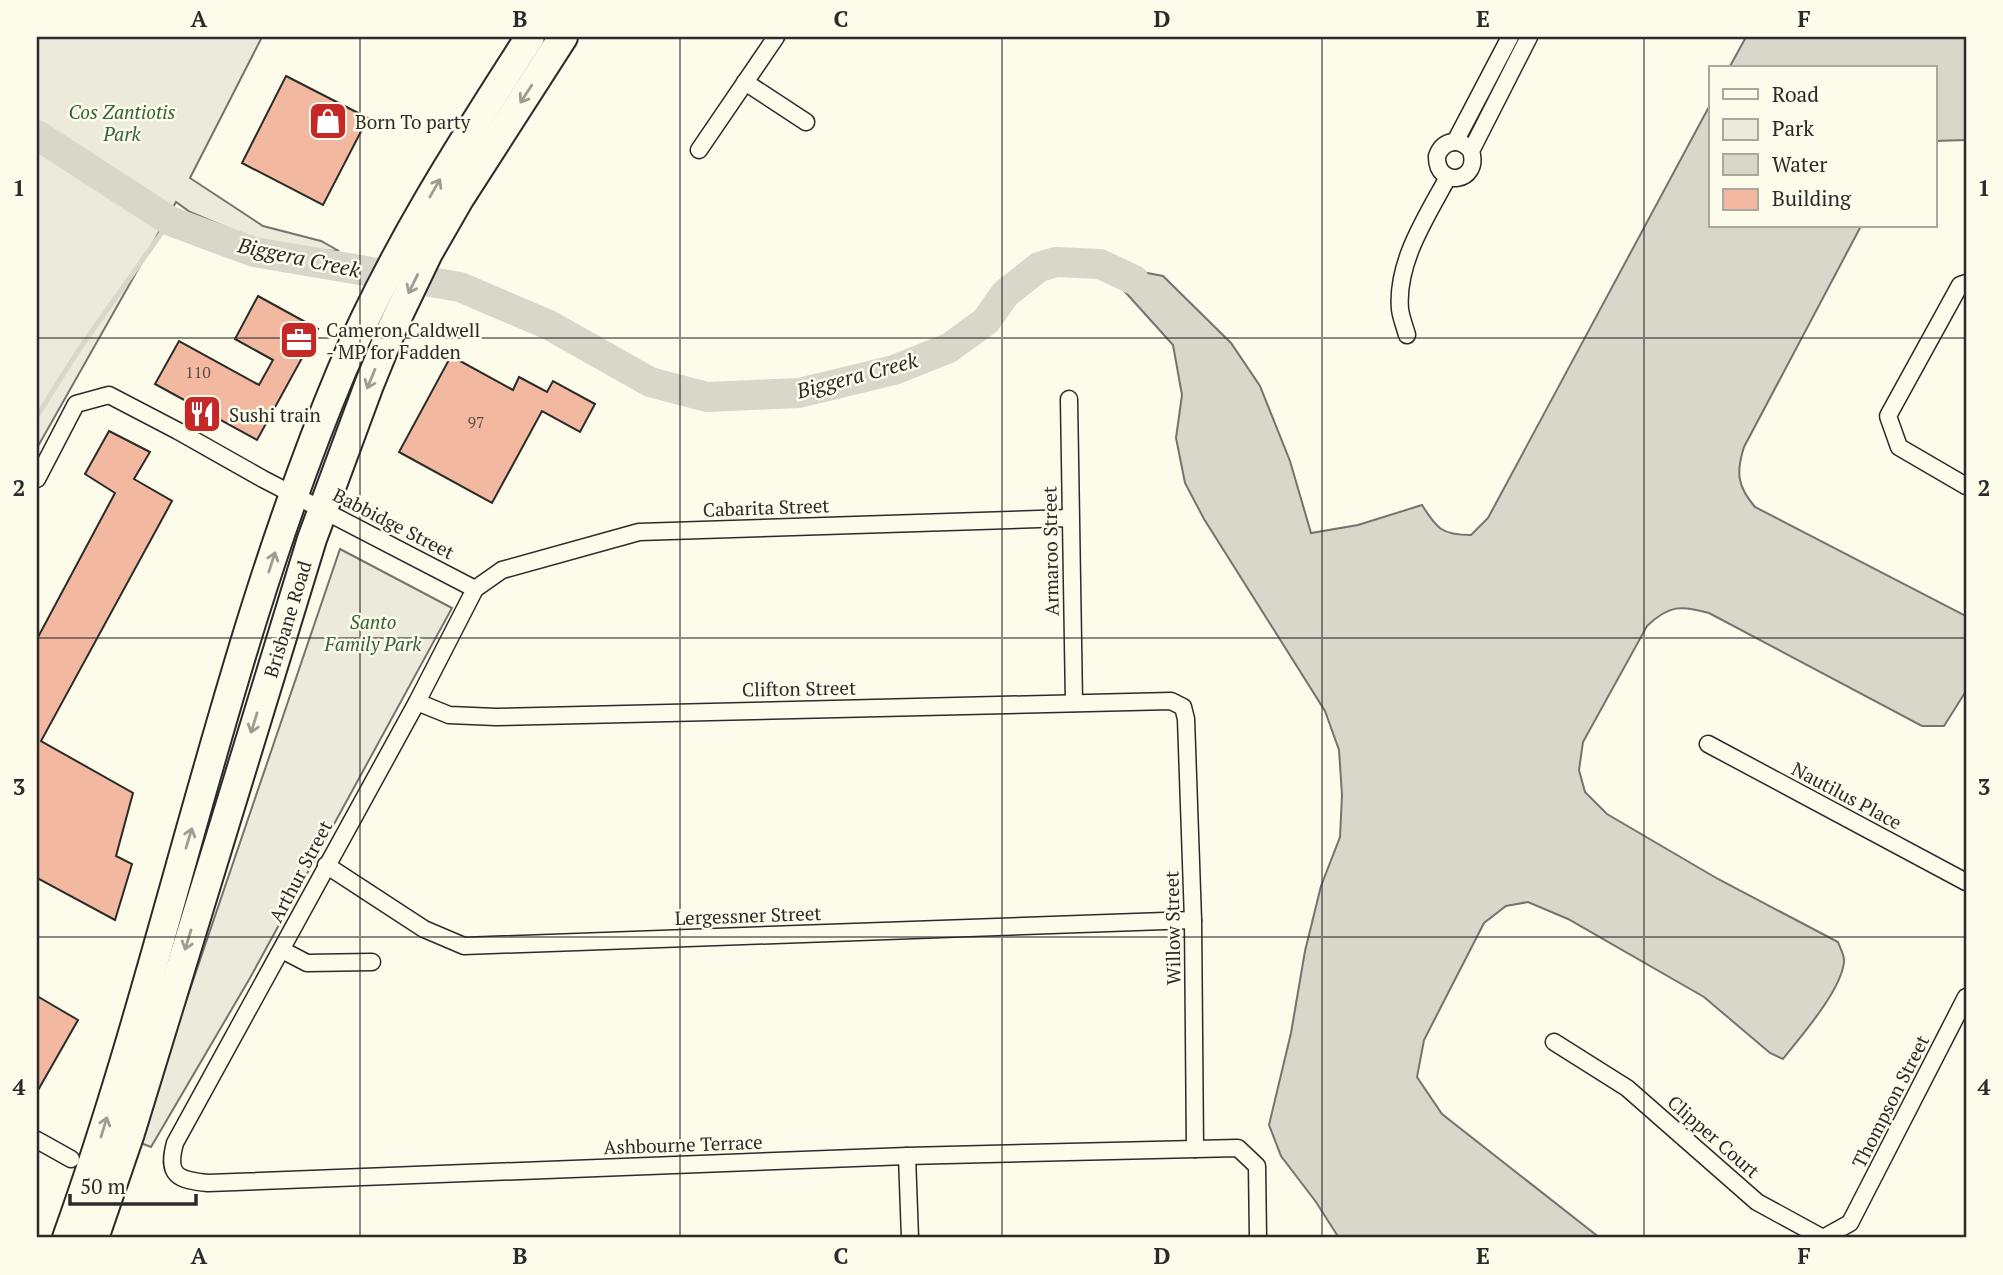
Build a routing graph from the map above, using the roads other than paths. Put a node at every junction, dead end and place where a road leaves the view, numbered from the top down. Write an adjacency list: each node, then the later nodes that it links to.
1 (530, 37): 12 (highway, Brisbane Road, one-way to 1)
2 (563, 37): 12 (highway, Brisbane Road, one-way to 12)
3 (776, 37): 6 (street)
4 (1510, 37): 8 (street)
5 (1529, 37): 10 (street)
6 (745, 82): 7 (street); 9 (street)
7 (806, 122)
8 (1455, 142): 10 (street); 11 (street)
9 (699, 150)
10 (1471, 151): 11 (street)
11 (1448, 177): 15 (street)
12 (415, 250): 14 (highway, Brisbane Road)
13 (1966, 283): 18 (street)
14 (384, 312): 19 (highway, Brisbane Road); 20 (highway, Brisbane Road, one-way to 20)
15 (1407, 335)
16 (1069, 399): 21 (street, Armaroo Street)
17 (37, 479): 19 (street, Babbidge Street)
18 (1966, 485)
19 (294, 495): 20 (street, Babbidge Street); 40 (highway, Brisbane Road, one-way to 19)
20 (323, 510): 22 (street, Babbidge Street); 41 (highway, Brisbane Road, one-way to 41)
21 (1070, 518): 22 (street, Cabarita Street); 24 (street, Armaroo Street)
22 (475, 589): 23 (street, Arthur Street)
23 (417, 702): 24 (street, Clifton Street); 27 (street, Arthur Street)
24 (1074, 703): 25 (street, Clifton Street)
25 (1183, 707): 29 (street, Willow Street)
26 (1708, 744): 28 (street, Nautilus Place)
27 (326, 865): 29 (street, Lergessner Street); 30 (street, Arthur Street)
28 (1966, 882)
29 (1193, 920): 35 (street, Willow Street)
30 (282, 950): 31 (street); 38 (street, Arthur Street)
31 (372, 962)
32 (1966, 998): 39 (street, Thompson Street)
33 (1554, 1042): 39 (street, Clipper Court)
34 (37, 1140): 37 (street)
35 (1195, 1149): 36 (street, Ashbourne Terrace); 43 (street, Ashbourne Terrace)
36 (907, 1156): 38 (street, Ashbourne Terrace); 42 (street)
37 (71, 1159)
38 (175, 1174)
39 (1850, 1223)
40 (67, 1238)
41 (94, 1238)
42 (910, 1238)
43 (1258, 1238)

